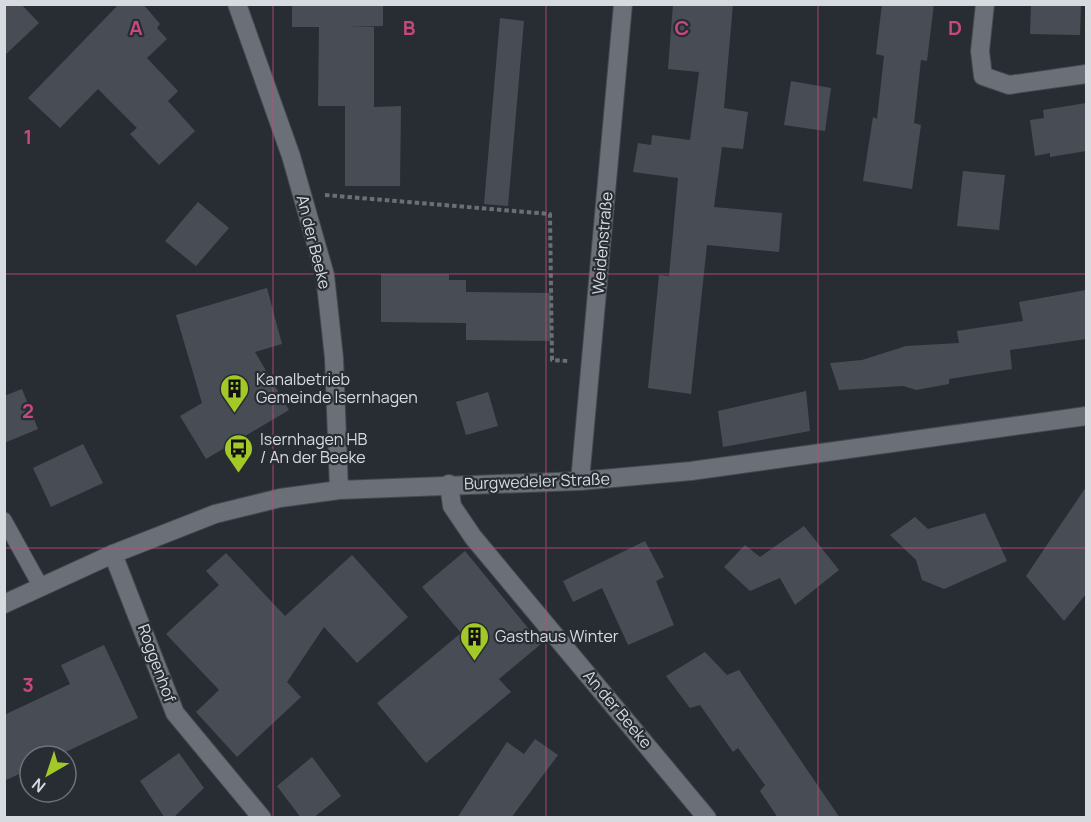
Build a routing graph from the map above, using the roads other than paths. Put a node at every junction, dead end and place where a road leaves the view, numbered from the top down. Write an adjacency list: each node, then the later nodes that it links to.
1 (237, 4): 8 (street, An der Beeke)
2 (623, 4): 6 (street, Weidenstraße)
3 (985, 4): 4 (street)
4 (1086, 74)
5 (1086, 416): 6 (street, Burgwedeler Straße)
6 (580, 481): 7 (street, Burgwedeler Straße)
7 (449, 484): 8 (street, Burgwedeler Straße); 14 (street, An der Beeke)
8 (339, 490): 10 (street, Burgwedeler Straße)
9 (4, 520): 11 (lane)
10 (113, 554): 11 (street, Burgwedeler Straße); 13 (street, Roggenhof)
11 (41, 587): 12 (street, Burgwedeler Straße)
12 (4, 604)
13 (262, 818)
14 (706, 818)

